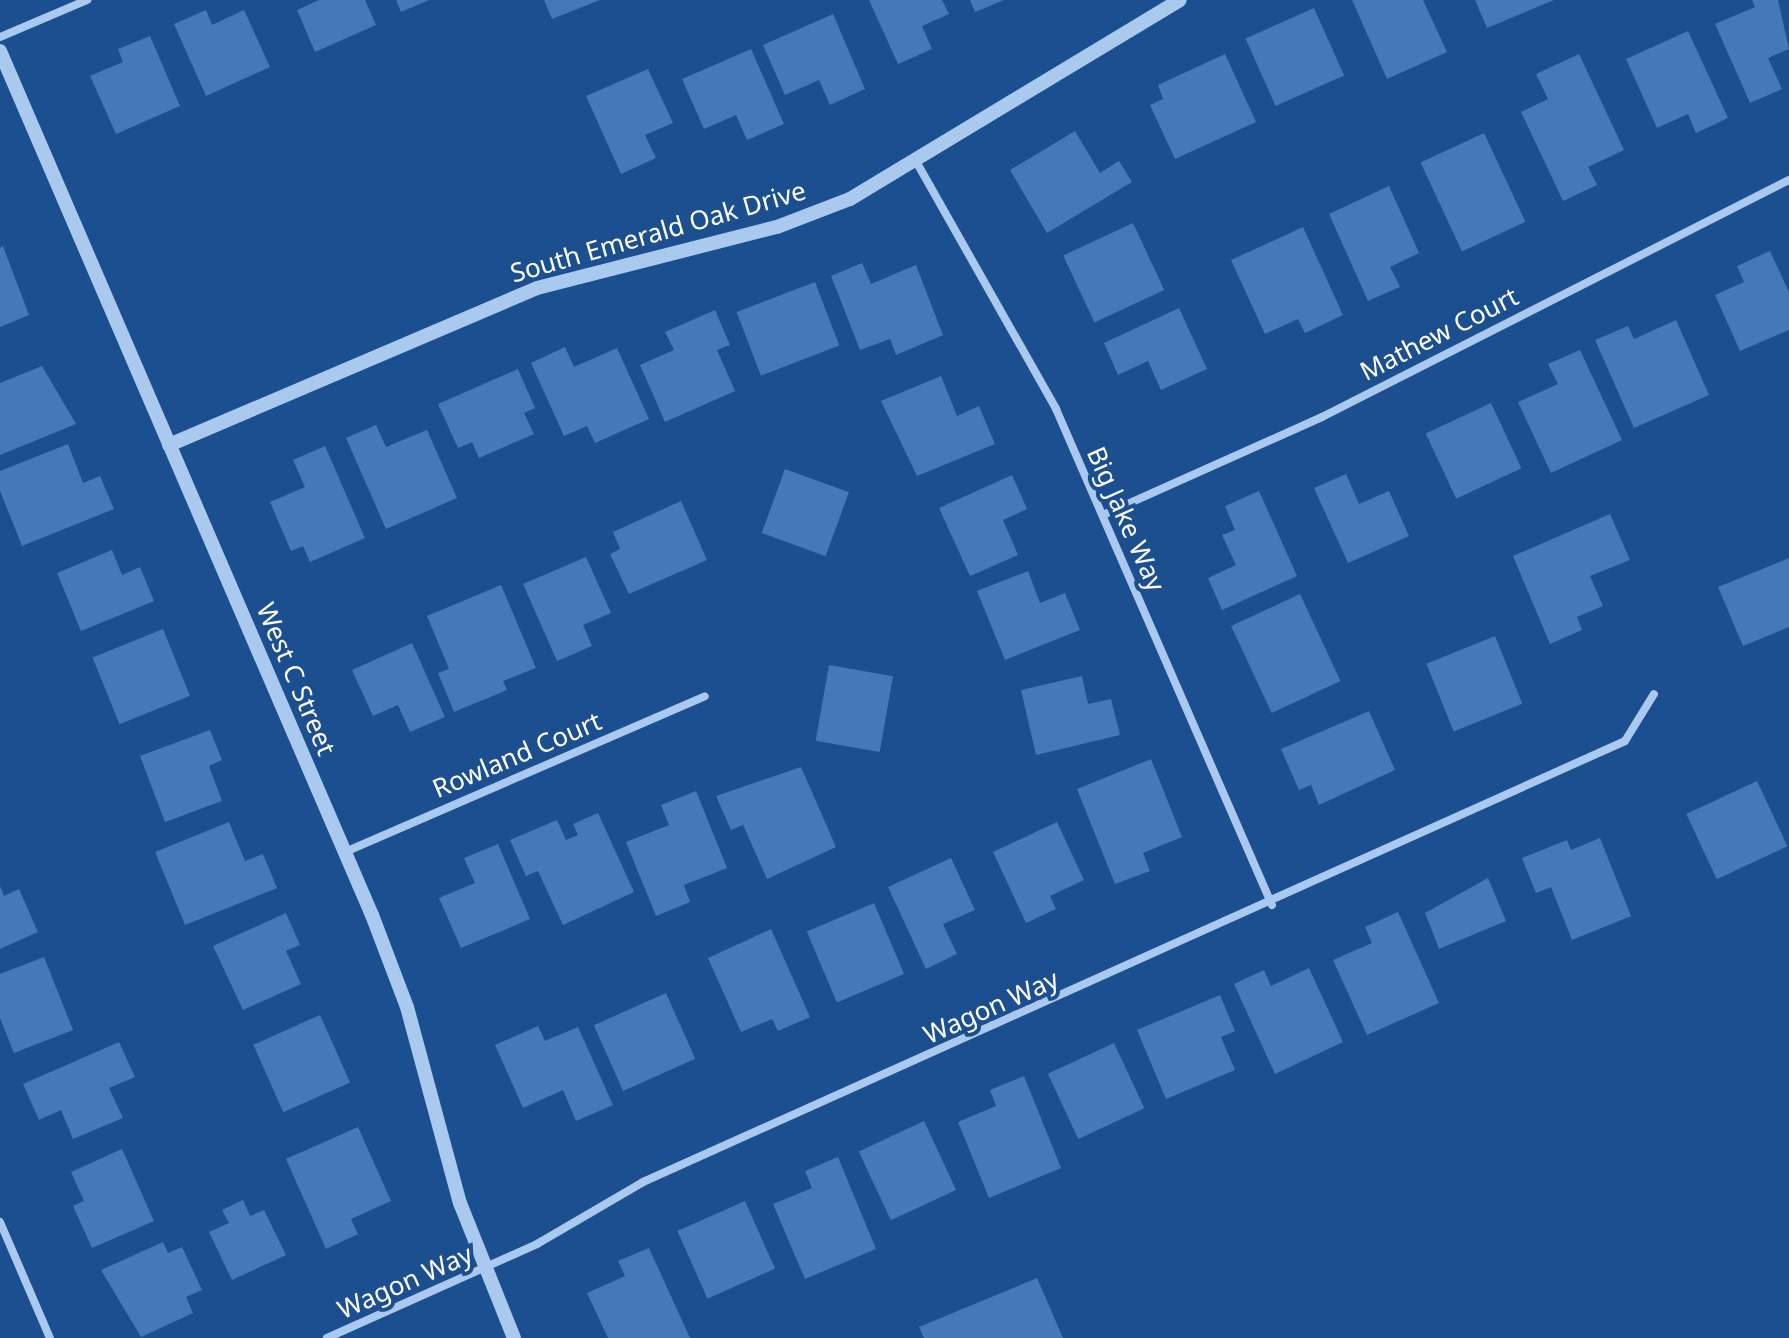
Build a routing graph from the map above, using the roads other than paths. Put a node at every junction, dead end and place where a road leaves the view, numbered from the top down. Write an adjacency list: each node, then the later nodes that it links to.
1 (87, 0): 3 (street)
2 (1180, 0): 5 (street, South Emerald Oak Drive)
3 (0, 37)
4 (0, 51): 7 (street, West C Street)
5 (917, 163): 7 (street, South Emerald Oak Drive); 8 (street, Big Jake Way)
6 (1789, 180): 8 (street, Mathew Court)
7 (169, 445): 11 (street, West C Street)
8 (1103, 515): 12 (street, Big Jake Way)
9 (1654, 694): 12 (street, Wagon Way)
10 (705, 696): 11 (street, Rowland Court)
11 (345, 852): 14 (street, West C Street)
12 (1272, 905): 14 (street, Wagon Way)
13 (0, 1222): 15 (street)
14 (485, 1270): 16 (street, Wagon Way); 17 (street, West C Street)
15 (50, 1338)
16 (327, 1338)
17 (514, 1338)

